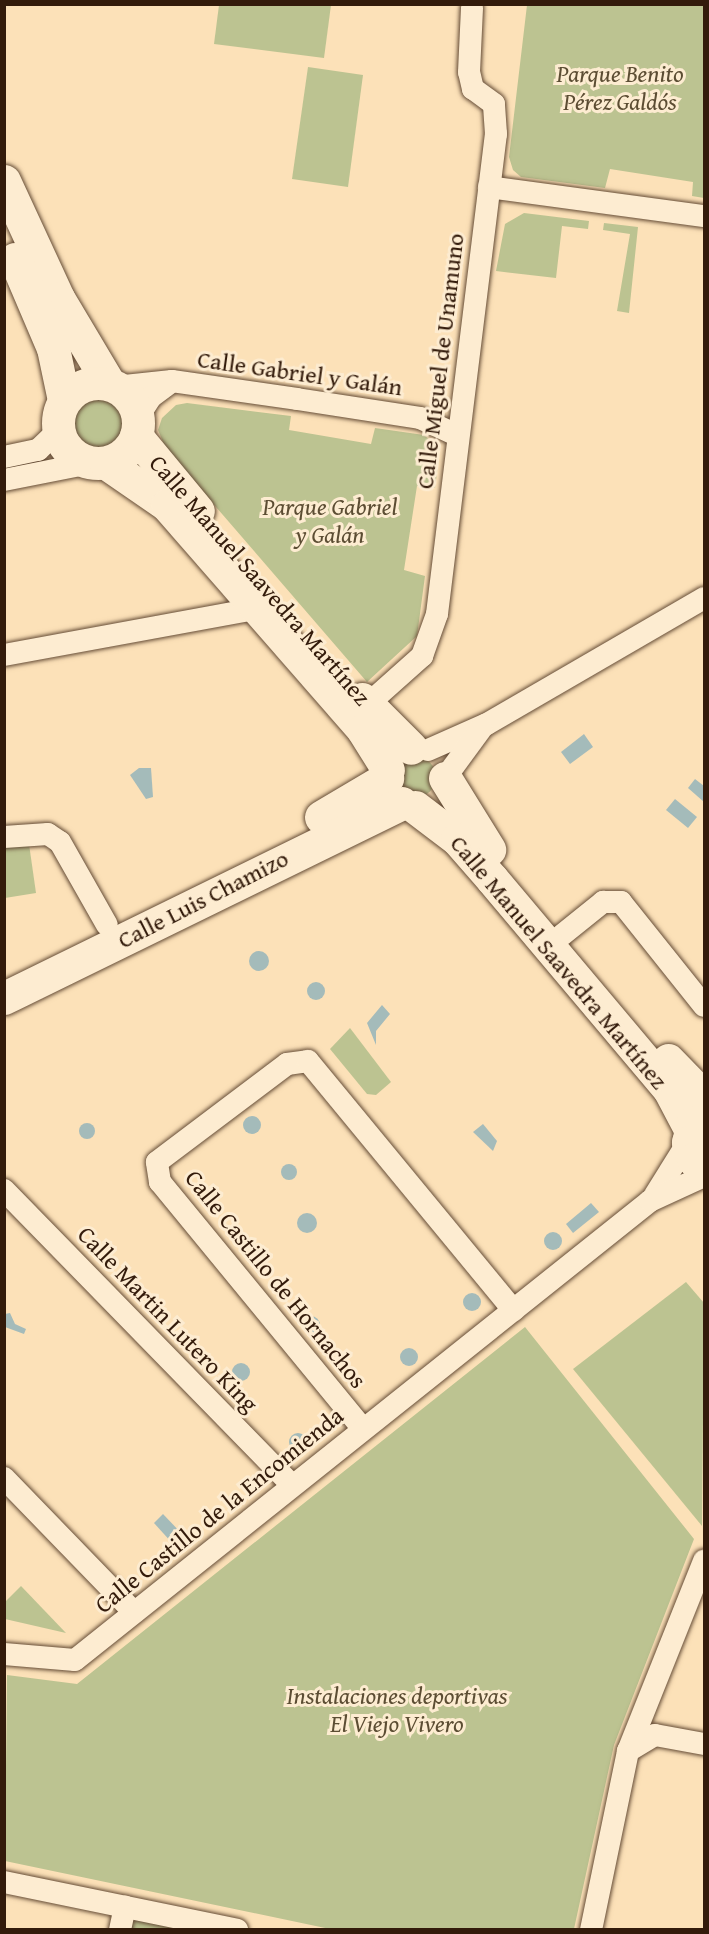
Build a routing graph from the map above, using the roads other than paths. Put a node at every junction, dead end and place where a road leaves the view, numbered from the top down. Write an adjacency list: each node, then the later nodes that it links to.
1 (472, 8): 3 (street, Calle Miguel de Unamuno)
2 (4, 181): 7 (main road)
3 (489, 187): 4 (street); 8 (street, Calle Miguel de Unamuno)
4 (705, 216)
5 (4, 235): 9 (main road)
6 (172, 381): 7 (street, Calle Gabriel y Galán); 10 (street, Calle Gabriel y Galán); 11 (street, Calle Gabriel y Galán)
7 (111, 385): 9 (main road); 11 (main road)
8 (461, 399): 10 (street, Calle Gabriel y Galán); 12 (street, Calle Miguel de Unamuno)
9 (61, 416): 13 (street); 14 (main road)
10 (420, 417): 12 (street, Calle Gabriel y Galán)
11 (137, 427): 14 (main road); 19 (main road, Calle Manuel Saavedra Martínez)
12 (457, 435): 19 (street, Calle Miguel de Unamuno)
13 (4, 457)
14 (98, 463): 15 (street); 17 (main road, Calle Manuel Saavedra Martínez)
15 (4, 480)
16 (705, 598): 20 (street, Calle Luis Chamizo)
17 (261, 608): 18 (street); 21 (main road, Calle Manuel Saavedra Martínez)
18 (4, 655)
19 (367, 705): 21 (main road, Calle Manuel Saavedra Martínez)
20 (487, 724): 21 (street, Calle Luis Chamizo); 22 (street)
21 (405, 776): 22 (main road); 24 (main road, Calle Luis Chamizo); 27 (main road, Calle Luis Chamizo); 30 (main road, Calle Manuel Saavedra Martínez)
22 (445, 778): 25 (main road, Calle Manuel Saavedra Martínez)
23 (4, 837): 24 (street)
24 (107, 925): 26 (main road, Calle Luis Chamizo)
25 (562, 935): 28 (street); 29 (main road, Calle Manuel Saavedra Martínez)
26 (4, 977)
27 (4, 998)
28 (705, 1006)
29 (705, 1097)
30 (694, 1127): 31 (main road, Calle Manuel Saavedra Martínez); 34 (street, Calle Castillo de la Encomienda)
31 (705, 1171)
32 (705, 1176): 34 (street, Calle Castillo de la Encomienda)
33 (4, 1190): 38 (street, Calle Martin Lutero King)
34 (650, 1201): 35 (street, Calle Castillo de la Encomienda)
35 (513, 1310): 36 (street, Calle Castillo de la Encomienda); 36 (street, Calle Castillo de Hornachos)
36 (363, 1429): 38 (street, Calle Castillo de la Encomienda)
37 (4, 1478): 40 (street)
38 (292, 1485): 40 (street, Calle Castillo de la Encomienda)
39 (705, 1562): 43 (street)
40 (134, 1612): 41 (street, Calle Castillo de la Encomienda)
41 (4, 1654)
42 (705, 1744): 43 (street)
43 (626, 1761): 48 (street)
44 (4, 1882): 45 (street)
45 (125, 1906): 46 (street); 47 (street)
46 (120, 1929)
47 (237, 1929)
48 (591, 1929)

